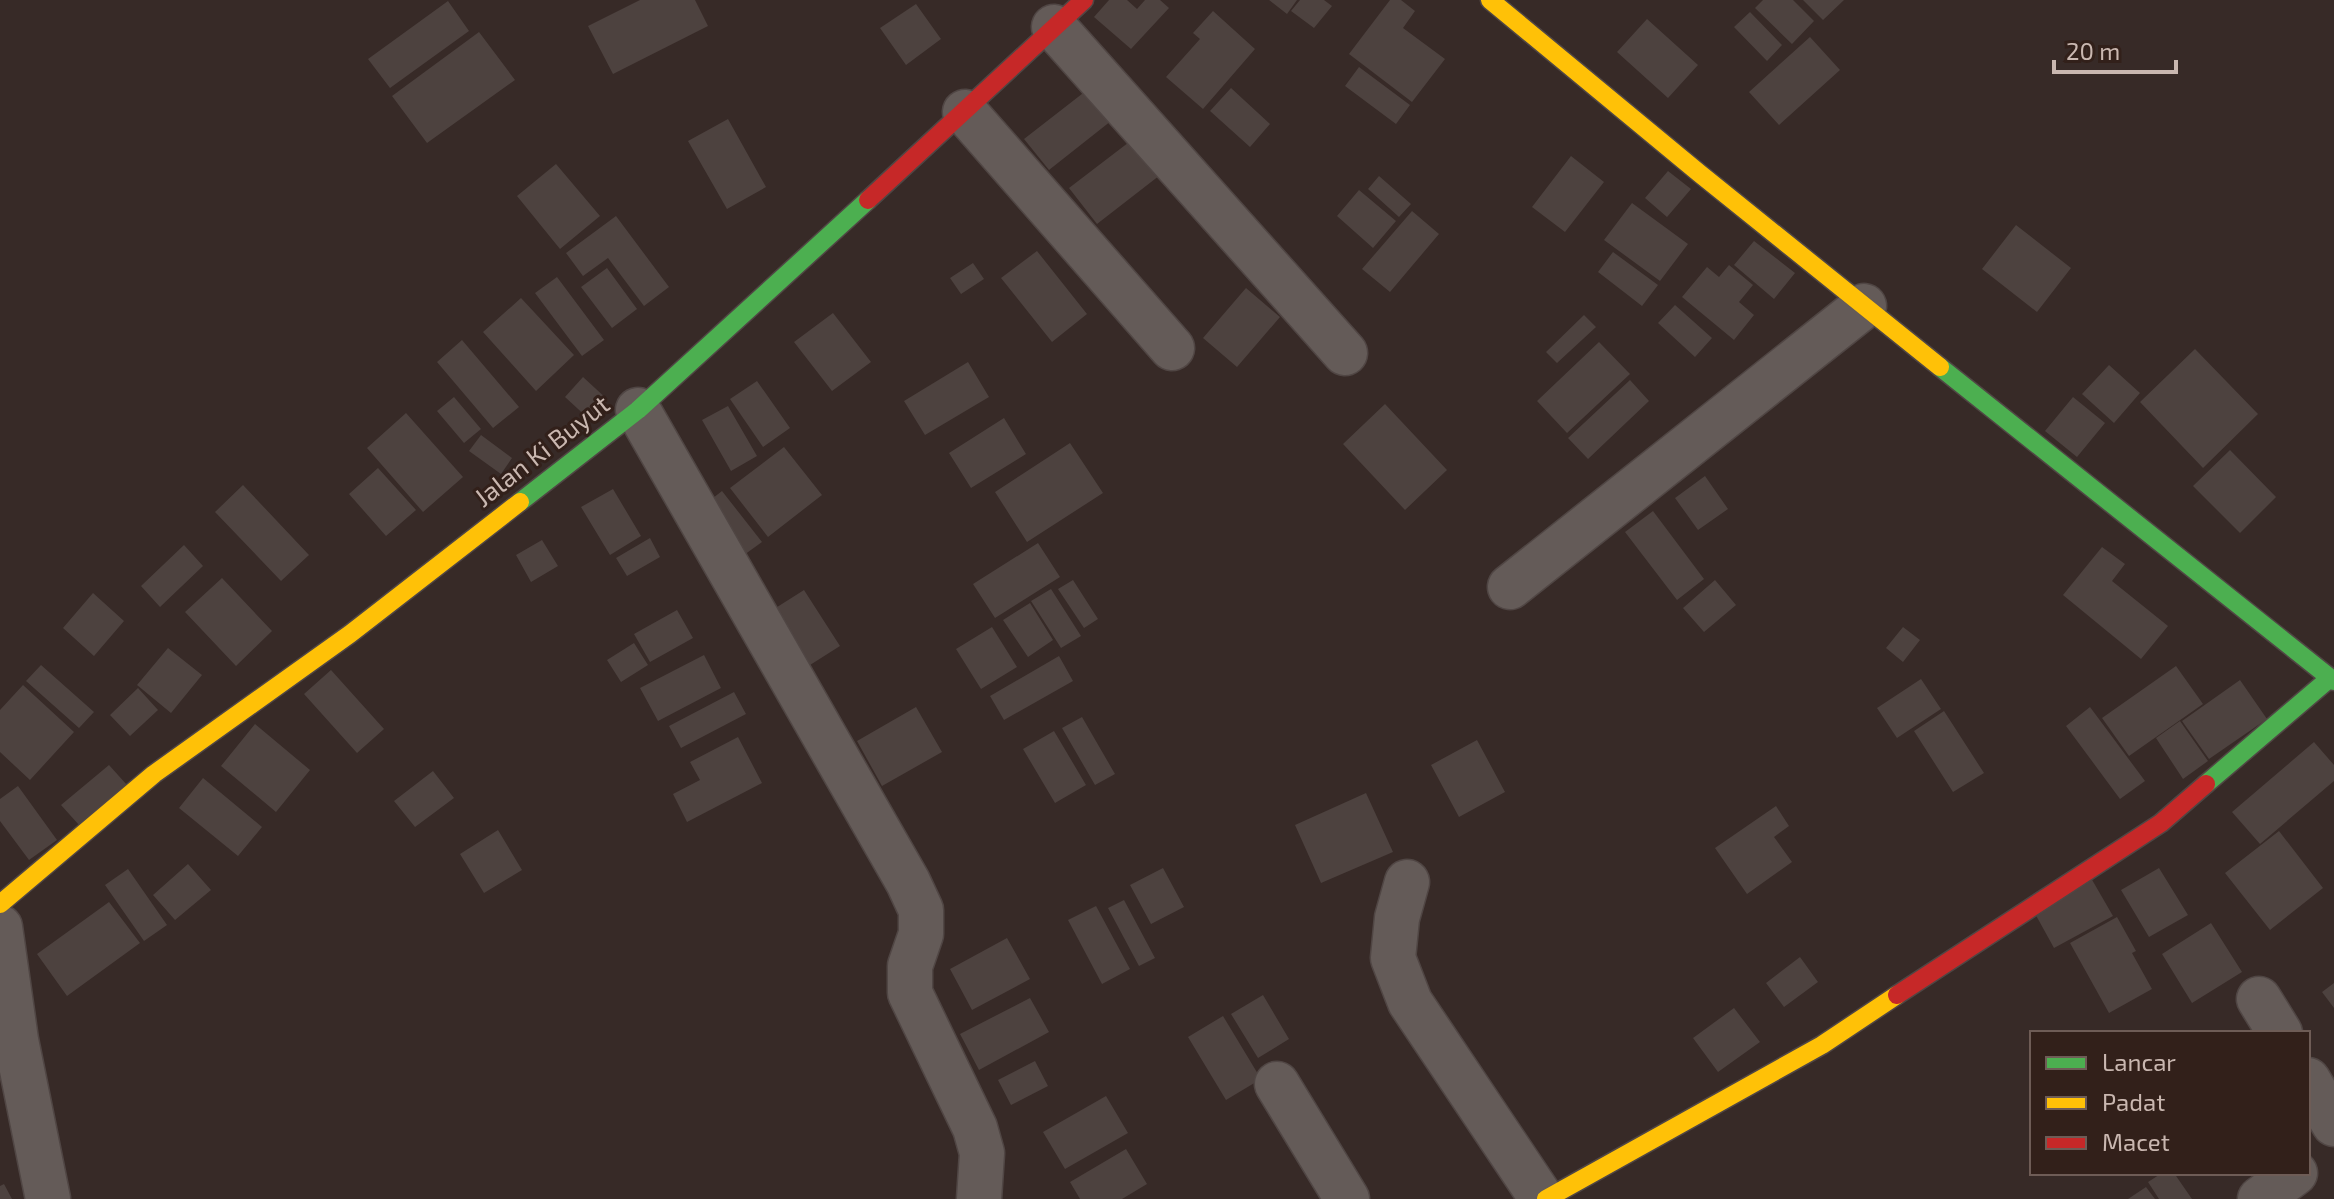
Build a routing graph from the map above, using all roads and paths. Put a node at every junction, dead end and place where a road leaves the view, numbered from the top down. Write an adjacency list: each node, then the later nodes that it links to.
1 (1490, 0): 4 (street)
2 (1069, 14): 3 (street, Jalan Ki Buyut); 6 (street)
3 (965, 112): 5 (street); 7 (street, Jalan Ki Buyut)
4 (1864, 306): 8 (street); 9 (street)
5 (1172, 348)
6 (1345, 353)
7 (638, 410): 11 (street, Jalan Ki Buyut); 20 (street)
8 (1510, 587)
9 (2332, 679): 22 (street)
10 (1407, 882): 22 (street)
11 (0, 904)
12 (0, 927): 19 (street)
13 (2310, 1083): 15 (street)
14 (1277, 1084): 21 (street)
15 (2334, 1124)
16 (2334, 1144): 17 (street)
17 (2310, 1162)
18 (2292, 1175): 23 (street)
19 (48, 1199)
20 (979, 1199)
21 (1347, 1199)
22 (1544, 1199)
23 (2260, 1199)

